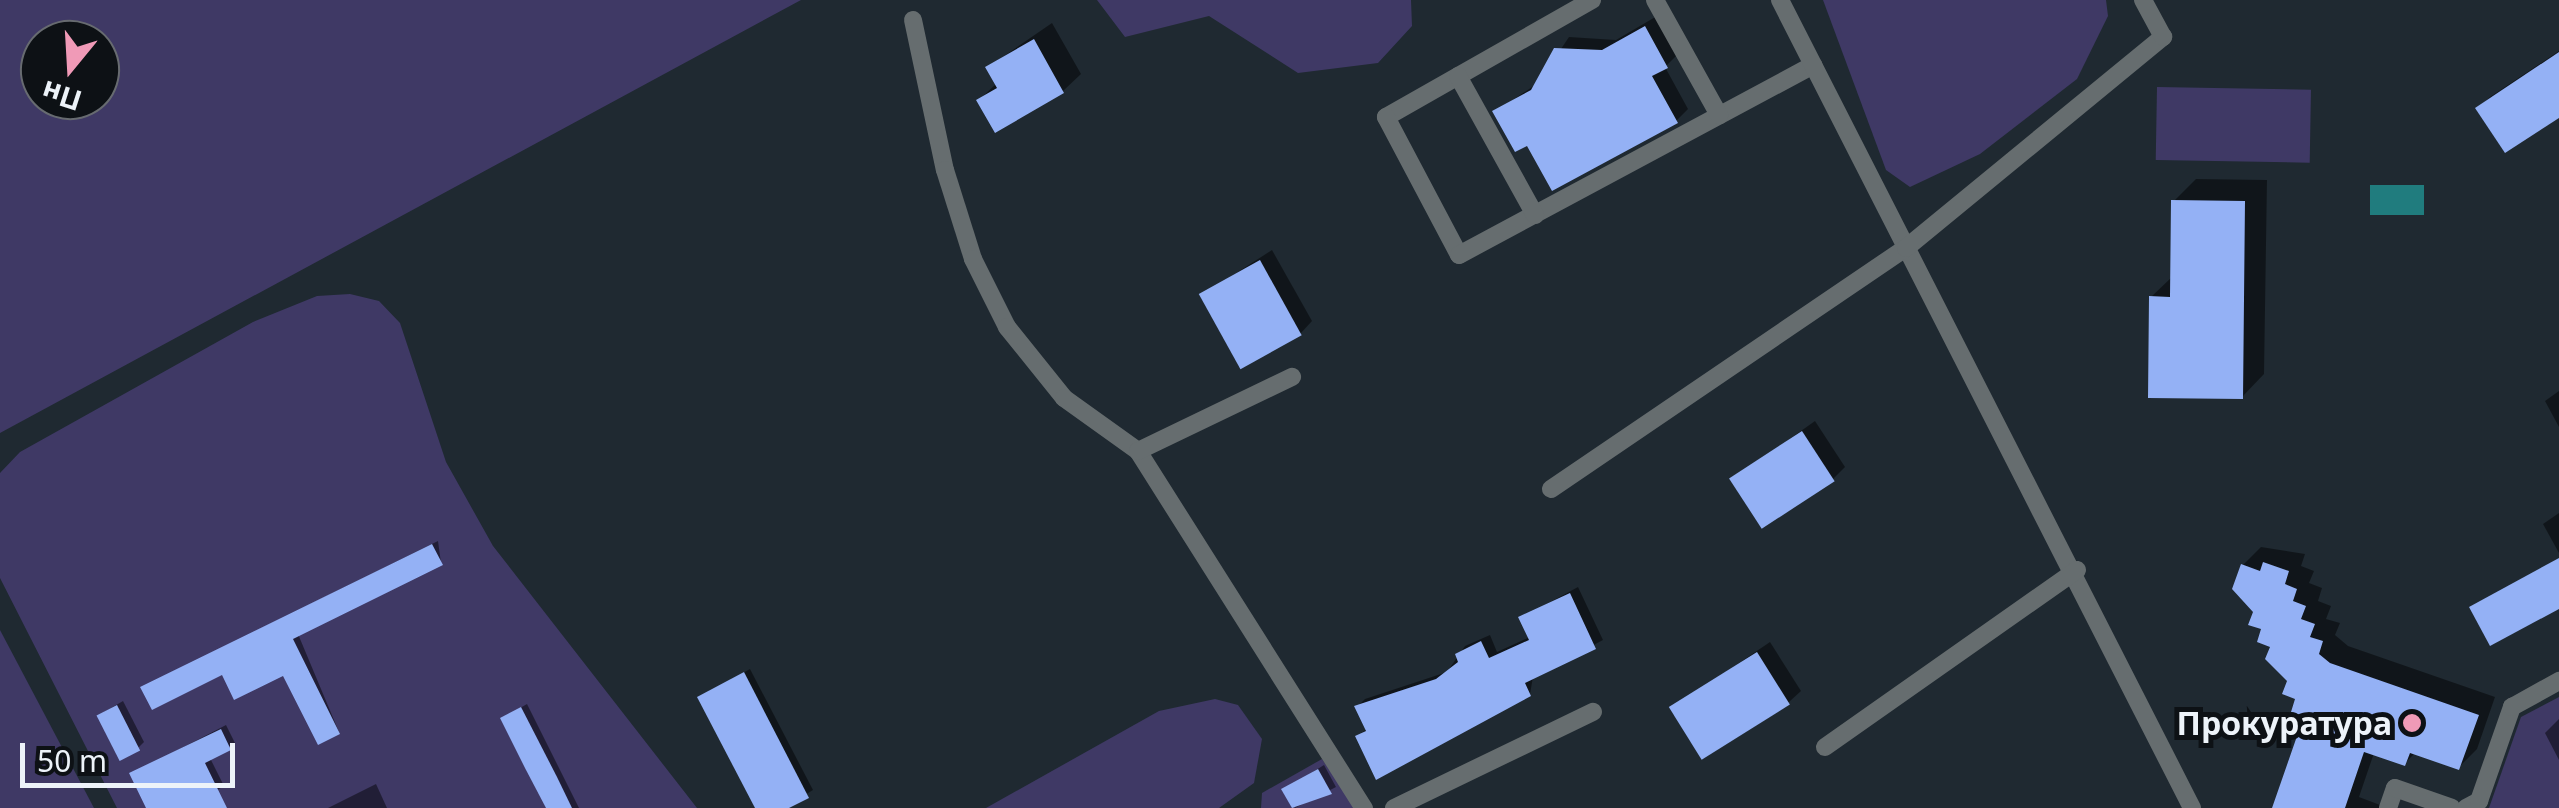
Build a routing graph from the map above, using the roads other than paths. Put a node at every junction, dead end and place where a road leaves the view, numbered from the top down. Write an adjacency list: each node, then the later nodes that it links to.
1 (1592, 0): 7 (lane)
2 (1655, 0): 8 (lane)
3 (1780, 0): 6 (lane)
4 (2144, 0): 10 (lane)
5 (913, 20): 12 (lane)
6 (1812, 65): 8 (lane); 10 (lane)
7 (1458, 76): 9 (lane); 9 (lane)
8 (1720, 115): 9 (lane)
9 (1535, 214)
10 (1906, 248): 13 (lane); 14 (lane)
11 (1292, 377): 12 (lane)
12 (1138, 451): 18 (lane)
13 (1551, 489)
14 (2077, 570): 17 (lane); 20 (lane)
15 (2559, 681): 23 (lane)
16 (1592, 712): 19 (lane)
17 (1825, 747)
18 (1364, 808)
19 (1394, 808)
20 (2192, 808)
21 (2388, 808): 22 (lane)
22 (2452, 808)
23 (2466, 808)

